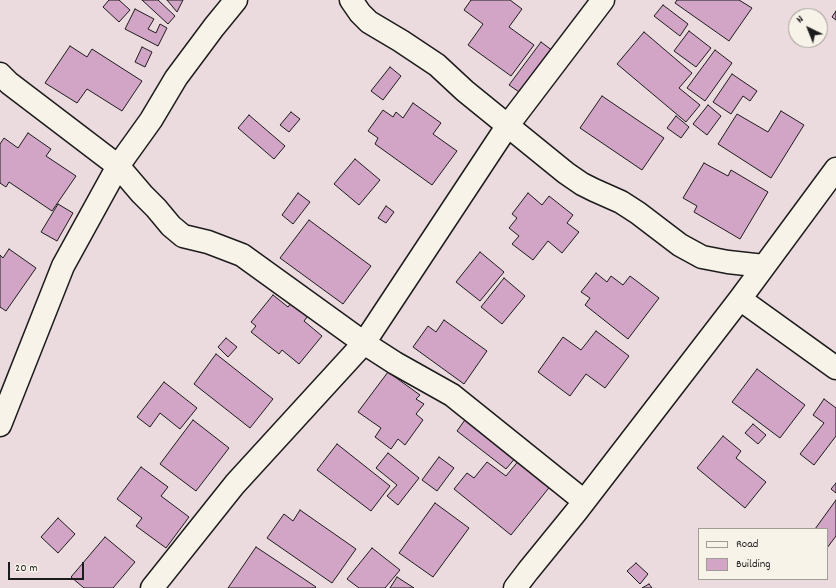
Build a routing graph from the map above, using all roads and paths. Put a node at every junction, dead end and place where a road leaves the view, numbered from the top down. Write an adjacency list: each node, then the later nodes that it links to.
1 (236, 0): 6 (street)
2 (351, 0): 5 (street)
3 (603, 0): 5 (street)
4 (0, 74): 6 (street)
5 (508, 125): 8 (street); 10 (street)
6 (118, 166): 10 (street); 12 (street)
7 (836, 168): 8 (street)
8 (764, 266): 9 (street)
9 (740, 299): 11 (street); 13 (street)
10 (364, 343): 13 (street); 15 (street)
11 (836, 368)
12 (0, 425)
13 (584, 501): 14 (street)
14 (527, 579): 16 (street)
15 (152, 588)
16 (515, 588)

